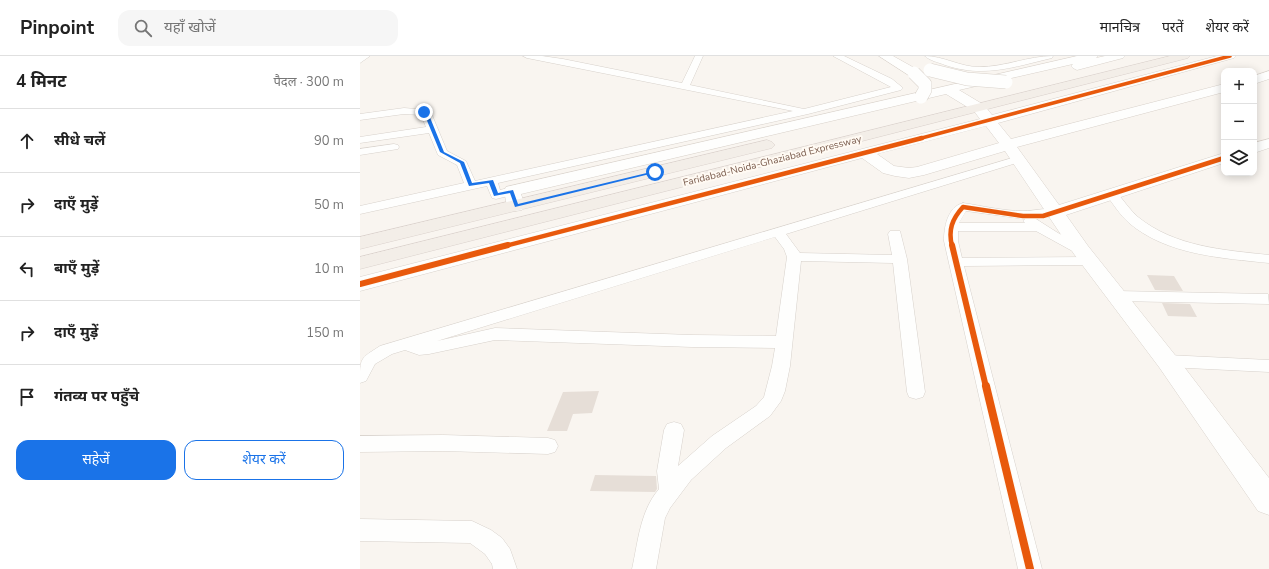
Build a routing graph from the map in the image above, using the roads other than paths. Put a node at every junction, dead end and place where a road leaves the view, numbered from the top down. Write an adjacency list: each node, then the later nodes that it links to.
1 (366, 56): 14 (street)
2 (527, 56): 17 (street)
3 (699, 56): 17 (street)
4 (837, 56): 23 (street)
5 (885, 56): 20 (street, bridge)
6 (905, 56): 10 (street, bridge)
7 (929, 56): 8 (street)
8 (1049, 56)
9 (1092, 56): 18 (street)
10 (1119, 56)
11 (1144, 56): 21 (main road, Faridabad-Noida-Ghaziabad Expressway)
12 (1184, 56): 22 (main road, Faridabad-Noida-Ghaziabad Expressway)
13 (1230, 56): 25 (street)
14 (360, 60)
15 (1269, 76): 16 (street)
16 (1257, 79)
17 (685, 87): 23 (street)
18 (947, 89): 20 (street); 21 (street)
19 (1221, 89): 30 (street)
20 (923, 96): 23 (street); 37 (street)
21 (965, 98): 22 (street); 37 (main road, Faridabad-Noida-Ghaziabad Expressway)
22 (979, 108): 25 (street); 28 (main road, Faridabad-Noida-Ghaziabad Expressway)
23 (814, 115): 39 (street); 43 (street)
24 (360, 117): 26 (street)
25 (988, 120): 30 (street); 34 (street)
26 (433, 129): 27 (street); 40 (street)
27 (360, 140)
28 (849, 141): 34 (main road); 56 (main road, Faridabad-Noida-Ghaziabad Expressway)
29 (1269, 143): 32 (street)
30 (1008, 145): 35 (street); 38 (street)
31 (394, 147): 33 (street)
32 (1257, 147)
33 (360, 152)
34 (864, 152): 38 (street); 57 (street)
35 (1019, 159): 41 (street); 46 (street)
36 (1221, 159): 42 (street)
37 (655, 172): 43 (main road, Faridabad-Noida-Ghaziabad Expressway)
38 (905, 174): 41 (street)
39 (491, 181): 40 (street); 43 (street)
40 (471, 185): 44 (street)
41 (919, 190): 48 (street)
42 (1112, 194): 46 (street); 54 (street)
43 (514, 198): 50 (main road, Faridabad-Noida-Ghaziabad Expressway)
44 (360, 210)
45 (1023, 216): 46 (street); 46 (street); 47 (street)
46 (1047, 220): 47 (street); 51 (street)
47 (950, 227): 55 (street)
48 (778, 232): 52 (street); 61 (street)
49 (895, 234): 53 (street)
50 (361, 243)
51 (1085, 256): 55 (street); 58 (street)
52 (794, 257): 53 (street); 60 (street)
53 (900, 259): 65 (street)
54 (1269, 260)
55 (957, 262): 74 (street)
56 (360, 263)
57 (360, 284)
58 (1116, 296): 59 (street); 62 (street)
59 (1268, 299)
60 (783, 342): 61 (street); 69 (street)
61 (406, 344): 64 (street)
62 (1167, 362): 63 (street); 70 (street)
63 (1269, 366)
64 (360, 376)
65 (916, 392)
66 (674, 430): 69 (street)
67 (360, 444): 68 (street)
68 (548, 446)
69 (670, 491): 73 (street)
70 (1269, 501)
71 (360, 530): 72 (street)
72 (505, 569)
73 (644, 569)
74 (1030, 569)

